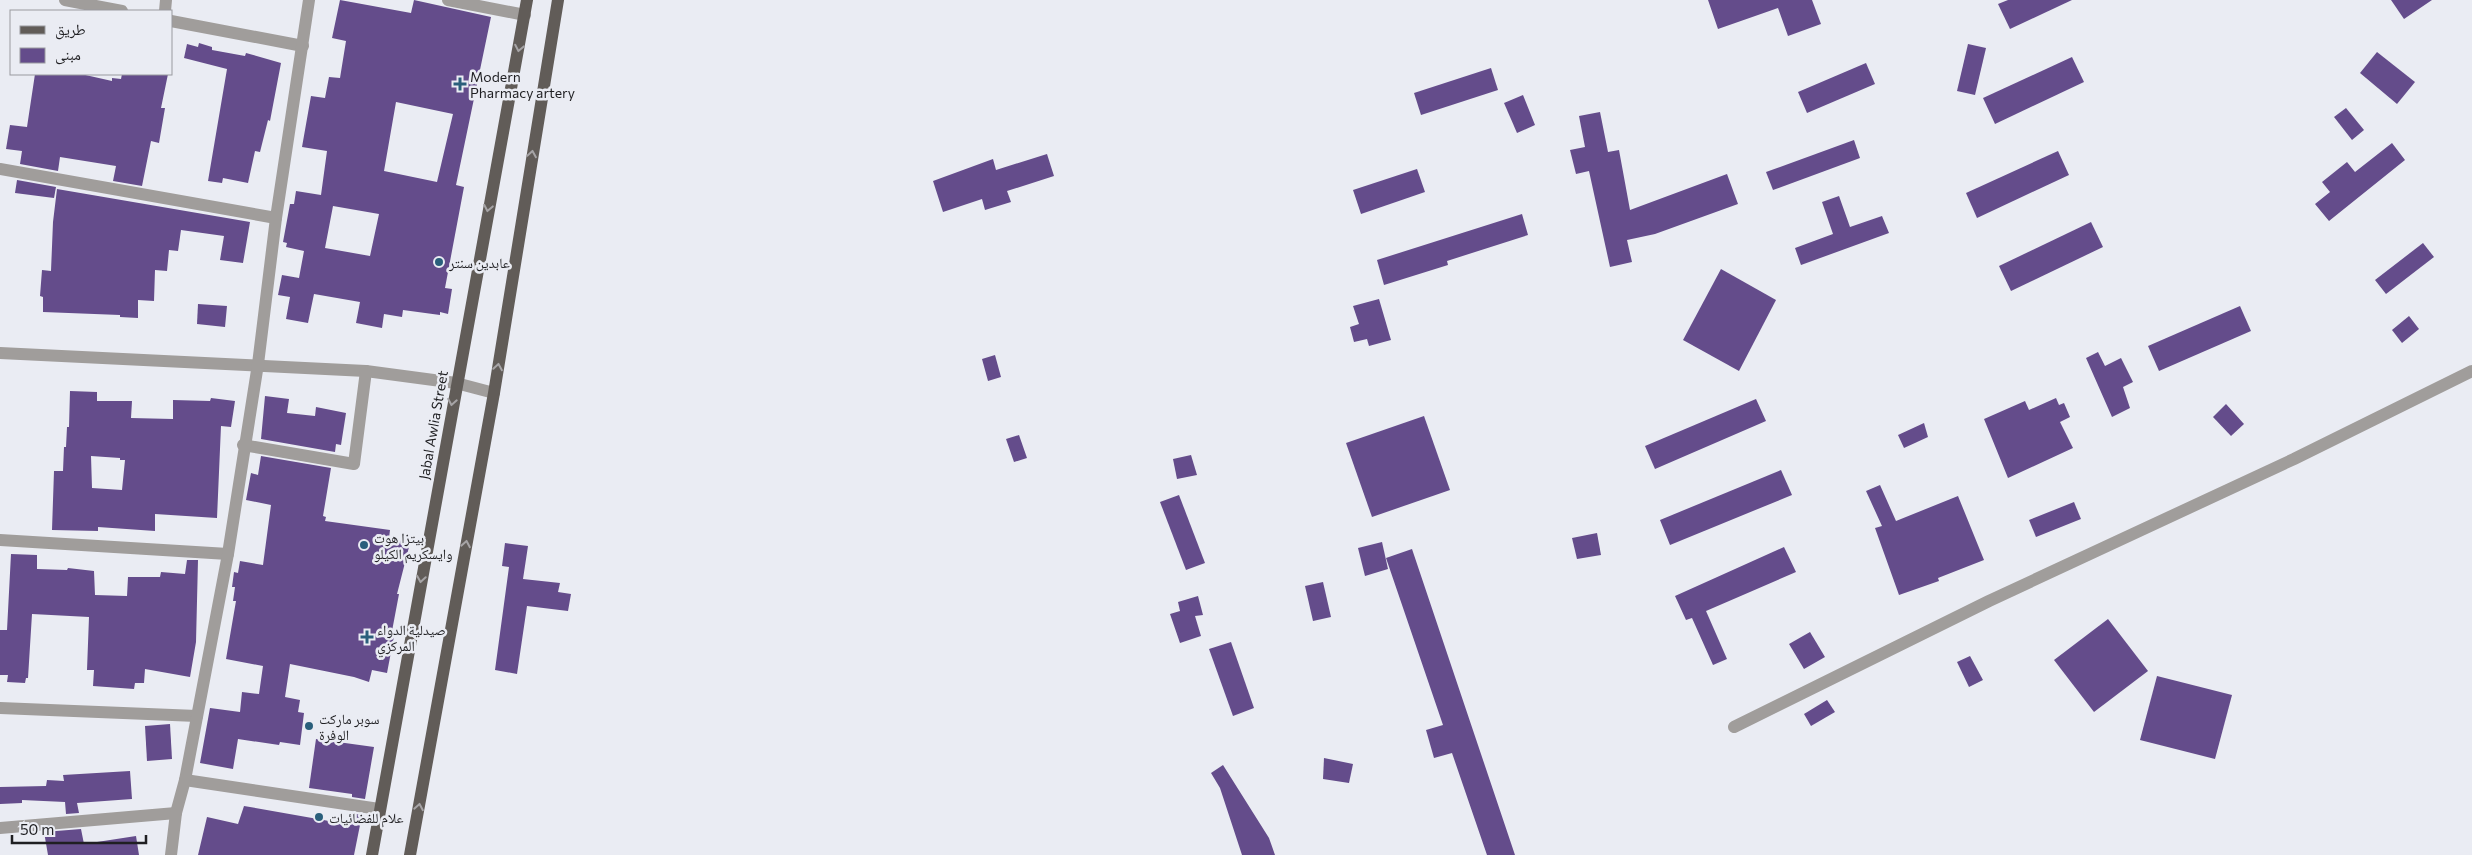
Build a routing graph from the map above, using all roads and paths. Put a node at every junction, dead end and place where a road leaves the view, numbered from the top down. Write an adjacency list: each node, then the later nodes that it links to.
1 (65, 0): 6 (street)
2 (309, 0): 9 (street)
3 (448, 0): 7 (street)
4 (527, 0): 7 (main road, Jabal Awlia Street)
5 (558, 0): 17 (main road, one-way to 5)
6 (117, 10)
7 (525, 15): 16 (main road, Jabal Awlia Street, one-way to 16)
8 (172, 21): 9 (street)
9 (303, 46): 11 (street)
10 (0, 170): 11 (street)
11 (276, 218): 13 (street)
12 (0, 353): 13 (street)
13 (258, 364): 14 (street); 18 (street)
14 (366, 371): 16 (street); 18 (street)
15 (2472, 371): 23 (street)
16 (456, 383): 17 (street); 25 (main road, Jabal Awlia Street, one-way to 25)
17 (494, 393): 30 (main road, one-way to 17)
18 (243, 445): 20 (street)
19 (0, 540): 20 (street)
20 (228, 554): 22 (street)
21 (0, 708): 22 (street)
22 (197, 716): 24 (street)
23 (1734, 728)
24 (185, 780): 25 (street); 26 (street)
25 (379, 809): 29 (main road, Jabal Awlia Street)
26 (176, 813): 27 (street); 28 (street)
27 (0, 828)
28 (171, 855)
29 (372, 855)
30 (410, 855)

